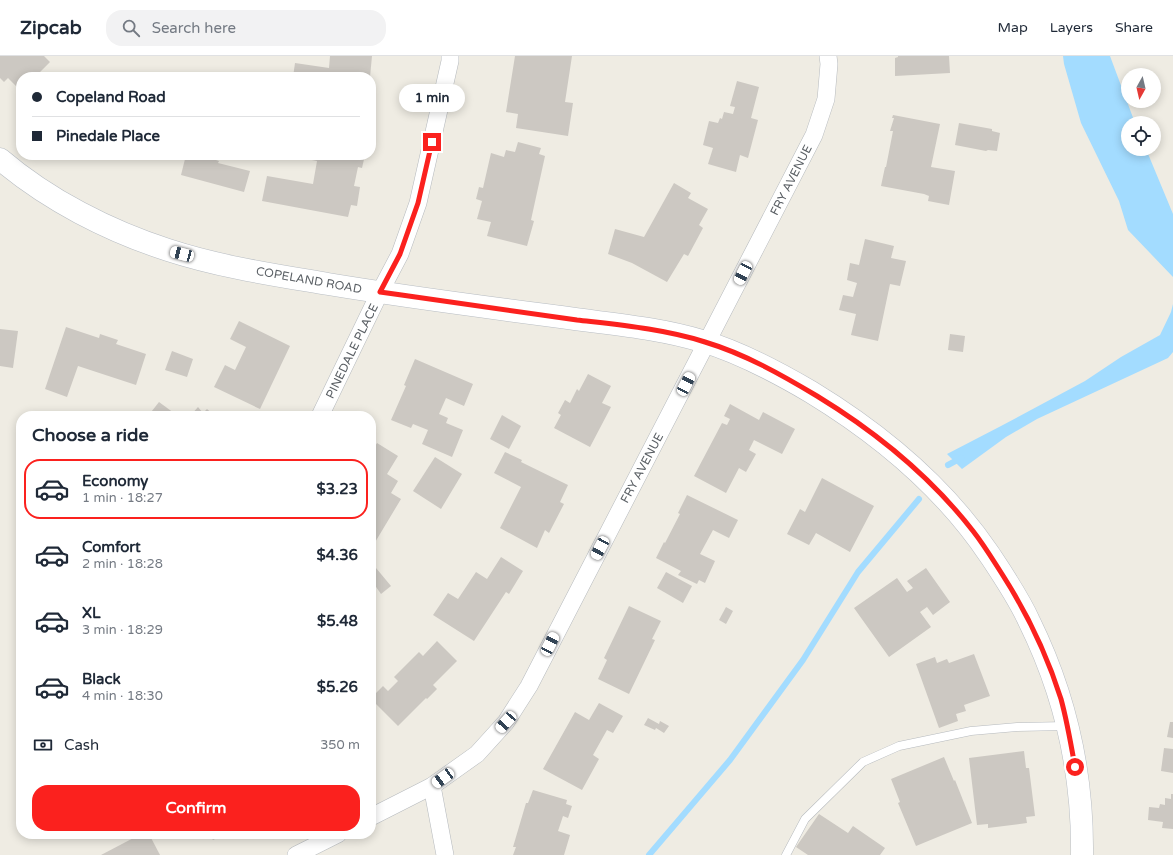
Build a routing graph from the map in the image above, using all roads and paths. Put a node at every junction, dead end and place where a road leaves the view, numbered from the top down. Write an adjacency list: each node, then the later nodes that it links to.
1 (450, 56): 4 (street, PINEDALE PLACE)
2 (828, 56): 5 (street, FRY AVENUE)
3 (0, 159): 4 (street, COPELAND ROAD)
4 (380, 292): 5 (street, COPELAND ROAD); 6 (street, PINEDALE PLACE)
5 (707, 342): 7 (street, COPELAND ROAD); 8 (street, FRY AVENUE)
6 (322, 411)
7 (1067, 726): 13 (lane); 14 (street, COPELAND ROAD)
8 (432, 786): 9 (street, FRY AVENUE); 12 (street)
9 (376, 814)
10 (328, 839): 11 (street)
11 (296, 855)
12 (445, 855)
13 (786, 855)
14 (1082, 855)

